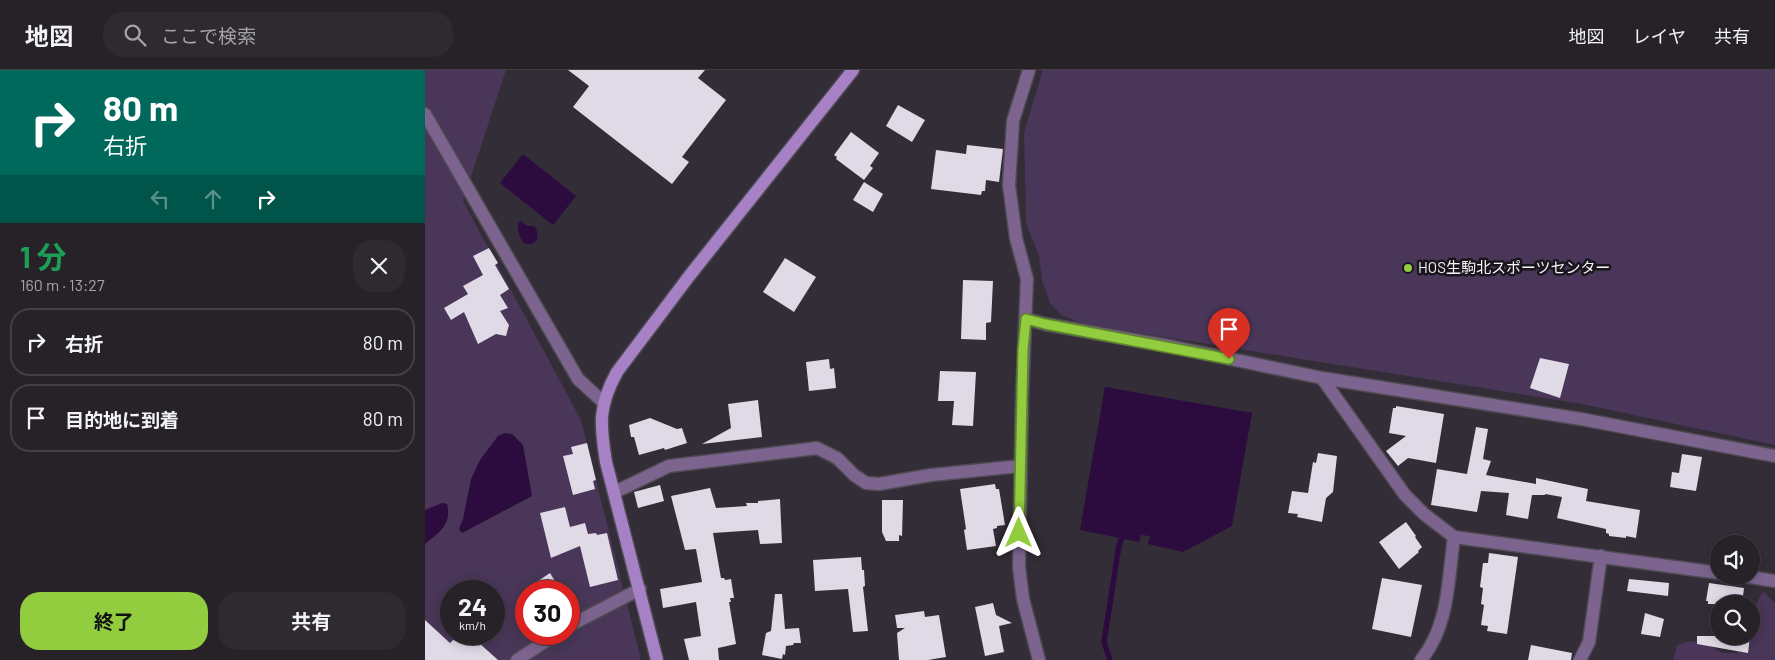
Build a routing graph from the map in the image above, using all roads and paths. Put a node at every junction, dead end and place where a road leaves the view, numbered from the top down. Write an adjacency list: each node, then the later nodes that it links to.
1 (853, 70): 6 (street)
2 (1029, 70): 4 (street)
3 (425, 114): 6 (street)
4 (1026, 319): 5 (street); 8 (street)
5 (1322, 378): 7 (street); 10 (street)
6 (603, 402): 9 (street)
7 (1775, 456)
8 (1020, 466): 9 (street); 20 (street)
9 (615, 492): 15 (street)
10 (1454, 537): 11 (street); 21 (street)
11 (1601, 556): 12 (street); 22 (street)
12 (1710, 572)
13 (1760, 579): 14 (street)
14 (1775, 581)
15 (640, 589): 16 (street); 19 (street)
16 (580, 620)
17 (540, 645): 18 (street)
18 (517, 660)
19 (657, 660)
20 (1039, 660)
21 (1421, 660)
22 (1580, 660)

